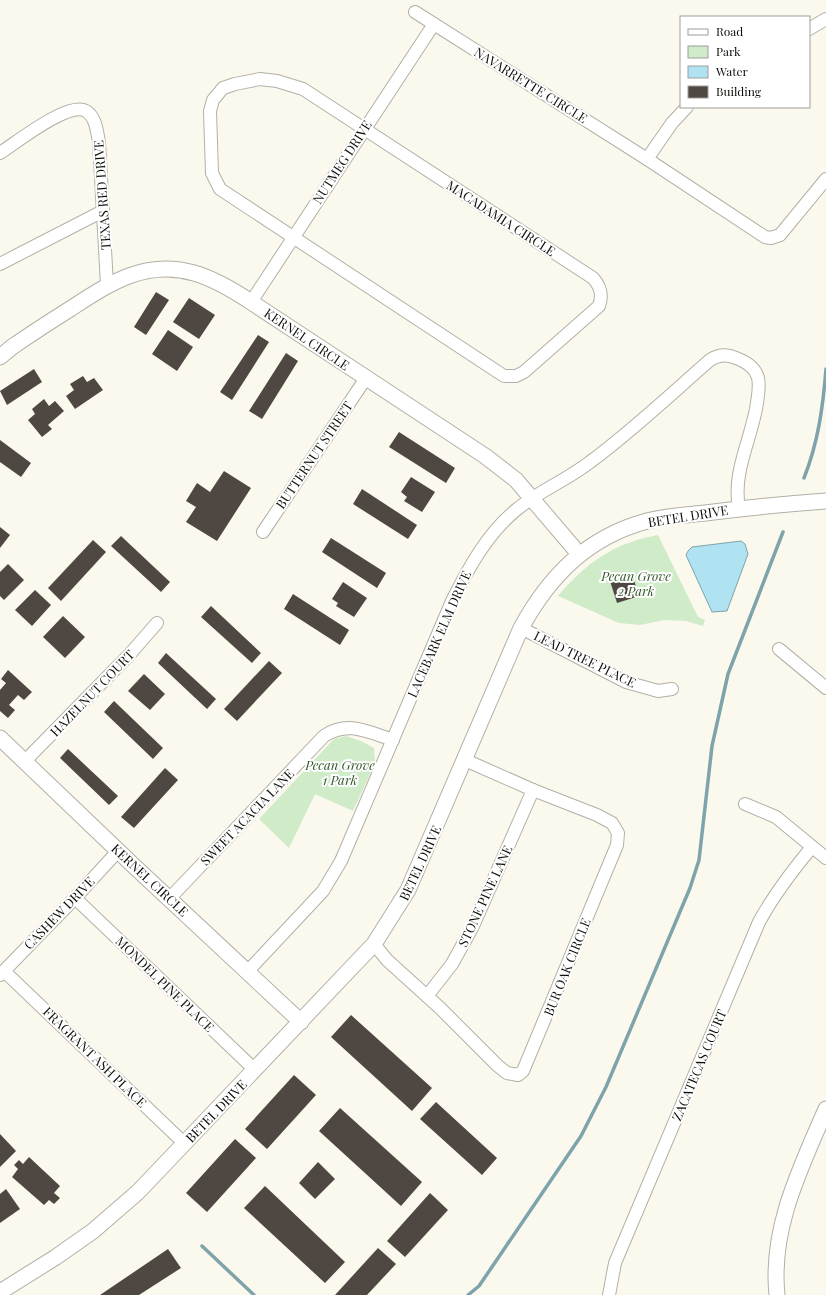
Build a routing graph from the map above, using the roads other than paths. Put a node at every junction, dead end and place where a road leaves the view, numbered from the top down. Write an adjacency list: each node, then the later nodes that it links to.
1 (414, 12): 3 (street, NAVARRETTE CIRCLE)
2 (826, 19): 4 (street)
3 (434, 24): 6 (street, NUTMEG DRIVE); 8 (street, NAVARRETTE CIRCLE)
4 (810, 28)
5 (686, 108): 8 (street)
6 (364, 128): 11 (street, NUTMEG DRIVE); 11 (street, MACADAMIA CIRCLE); 11 (street, MACADAMIA CIRCLE)
7 (0, 153): 10 (street, TEXAS RED DRIVE)
8 (647, 159): 9 (street, NAVARRETTE CIRCLE)
9 (826, 179)
10 (103, 211): 12 (street); 13 (street, TEXAS RED DRIVE)
11 (294, 236): 14 (street, NUTMEG DRIVE)
12 (0, 264)
13 (108, 285): 14 (street, KERNEL CIRCLE); 15 (street, KERNEL CIRCLE)
14 (251, 302): 16 (street, KERNEL CIRCLE)
15 (0, 356)
16 (366, 378): 17 (street, KERNEL CIRCLE); 20 (street, BUTTERNUT STREET)
17 (533, 498): 19 (street, LACEBARK ELM DRIVE); 21 (street, KERNEL CIRCLE); 28 (street, LACEBARK ELM DRIVE)
18 (826, 501): 19 (street, BETEL DRIVE)
19 (740, 508): 21 (street, BETEL DRIVE)
20 (263, 532)
21 (579, 554): 23 (street, BETEL DRIVE)
22 (156, 623): 30 (street, HAZELNUT COURT)
23 (521, 628): 26 (street, LEAD TREE PLACE); 29 (street, BETEL DRIVE)
24 (779, 649): 25 (street)
25 (826, 688)
26 (672, 689)
27 (0, 738): 30 (street, KERNEL CIRCLE)
28 (393, 740): 37 (street, SWEET ACACIA LANE); 39 (street, LACEBARK ELM DRIVE)
29 (465, 760): 31 (street, BUR OAK CIRCLE); 38 (street, BETEL DRIVE)
30 (25, 761): 34 (street, KERNEL CIRCLE)
31 (533, 790): 41 (street, STONE PINE LANE); 41 (street, BUR OAK CIRCLE)
32 (745, 804): 33 (street)
33 (812, 847): 35 (street); 47 (street, ZACATECAS COURT)
34 (118, 851): 36 (street, CASHEW DRIVE); 37 (street, KERNEL CIRCLE)
35 (826, 858)
36 (75, 898): 40 (street, CASHEW DRIVE); 43 (street, MONDEL PINE PLACE)
37 (169, 899): 39 (street, KERNEL CIRCLE)
38 (374, 944): 41 (street, BUR OAK CIRCLE); 42 (street, BETEL DRIVE)
39 (247, 972): 42 (street, KERNEL CIRCLE)
40 (2, 973): 45 (street, FRAGRANT ASH PLACE)
41 (427, 996)
42 (301, 1022): 43 (street, BETEL DRIVE)
43 (255, 1070): 45 (street, BETEL DRIVE)
44 (826, 1109): 48 (street)
45 (185, 1144): 46 (street, BETEL DRIVE)
46 (0, 1292)
47 (609, 1295)
48 (777, 1295)

